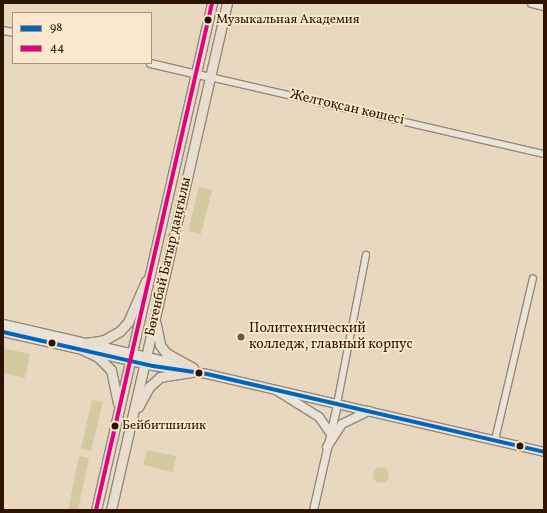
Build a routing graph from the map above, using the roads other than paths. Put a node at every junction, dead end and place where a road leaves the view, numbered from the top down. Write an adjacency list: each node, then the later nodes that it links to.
1 (212, 3): 6 (main road, Бөгенбай Батыр даңғылы)
2 (227, 3): 7 (main road, Бөгенбай Батыр даңғылы)
3 (532, 3): 4 (main road)
4 (544, 6)
5 (152, 63): 6 (street, Желтоқсан көшесі)
6 (196, 74): 7 (street, Желтоқсан көшесі); 10 (main road, Бөгенбай Батыр даңғылы)
7 (210, 77): 8 (street, Желтоқсан көшесі); 12 (main road, Бөгенбай Батыр даңғылы)
8 (544, 154)
9 (366, 255): 20 (street)
10 (150, 275): 15 (main road); 16 (main road, Бөгенбай Батыр даңғылы)
11 (533, 278): 25 (street)
12 (156, 317): 17 (main road, Бөгенбай Батыр даңғылы); 18 (main road)
13 (3, 324): 15 (main road)
14 (3, 332): 15 (main road)
15 (85, 346): 16 (main road); 21 (main road)
16 (131, 357): 17 (main road); 21 (main road, Бөгенбай Батыр даңғылы)
17 (146, 360): 18 (main road); 23 (main road, Бөгенбай Батыр даңғылы)
18 (193, 370): 19 (main road); 23 (main road)
19 (276, 390): 20 (main road); 24 (main road)
20 (337, 404): 22 (main road); 24 (street)
21 (119, 410): 28 (main road, Бөгенбай Батыр даңғылы)
22 (369, 411): 25 (main road); 26 (main road)
23 (132, 417): 29 (main road, Бөгенбай Батыр даңғылы)
24 (330, 433): 26 (street)
25 (495, 440): 27 (main road)
26 (327, 447): 30 (street)
27 (544, 452)
28 (96, 510)
29 (111, 510)
30 (313, 510)

